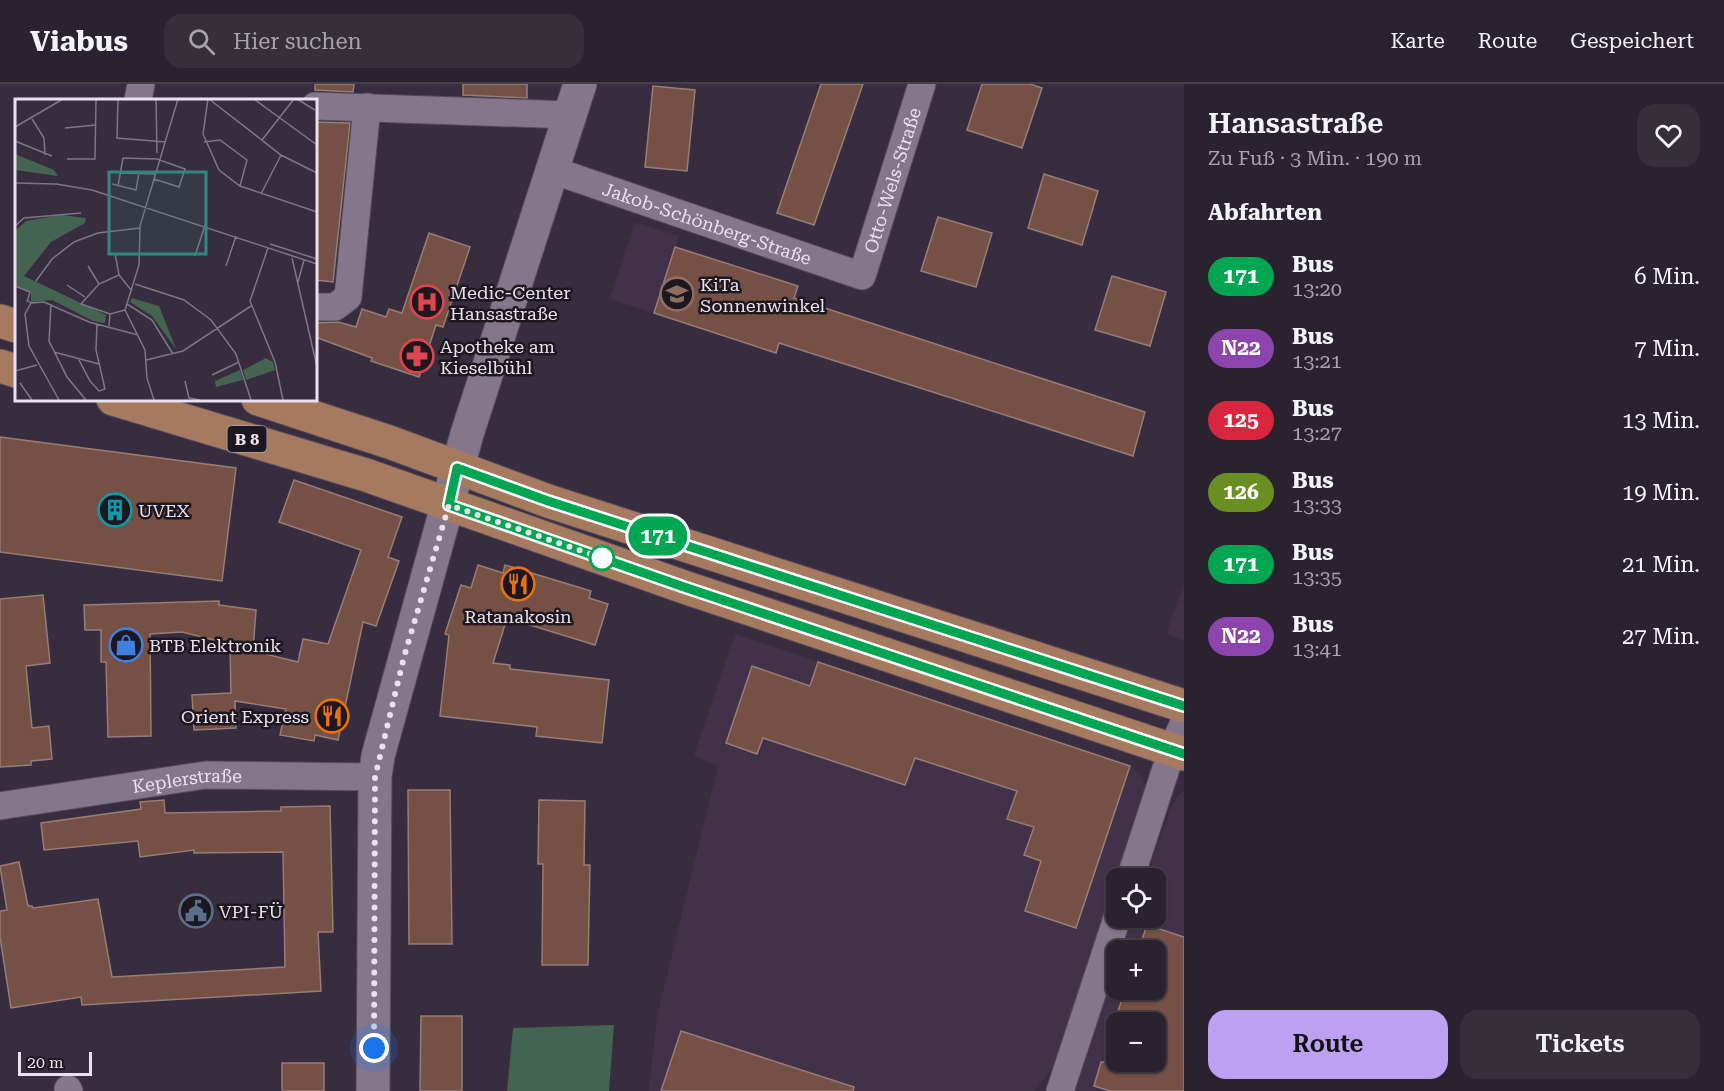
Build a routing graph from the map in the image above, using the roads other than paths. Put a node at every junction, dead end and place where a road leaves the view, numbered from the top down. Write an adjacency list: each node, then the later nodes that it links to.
1 (141, 84): 4 (street)
2 (580, 84): 7 (street)
3 (922, 84): 9 (street, Otto-Wels-Straße)
4 (140, 99)
5 (316, 106): 6 (street)
6 (367, 107): 7 (street); 10 (street)
7 (570, 115): 8 (street)
8 (552, 170): 9 (street, Jakob-Schönberg-Straße); 17 (street)
9 (862, 276)
10 (316, 307)
11 (0, 321): 12 (main road)
12 (15, 326)
13 (0, 366): 14 (main road)
14 (15, 371)
15 (116, 400): 18 (main road, B 8)
16 (261, 400): 17 (main road, B 8)
17 (457, 468): 18 (street); 19 (main road, B 8)
18 (449, 505): 20 (main road, B 8); 21 (street)
19 (1184, 706)
20 (1180, 742): 23 (street)
21 (375, 777): 22 (street, Keplerstraße); 25 (street)
22 (0, 806)
23 (1134, 868)
24 (1114, 928): 26 (street)
25 (373, 1091)
26 (1060, 1091)

